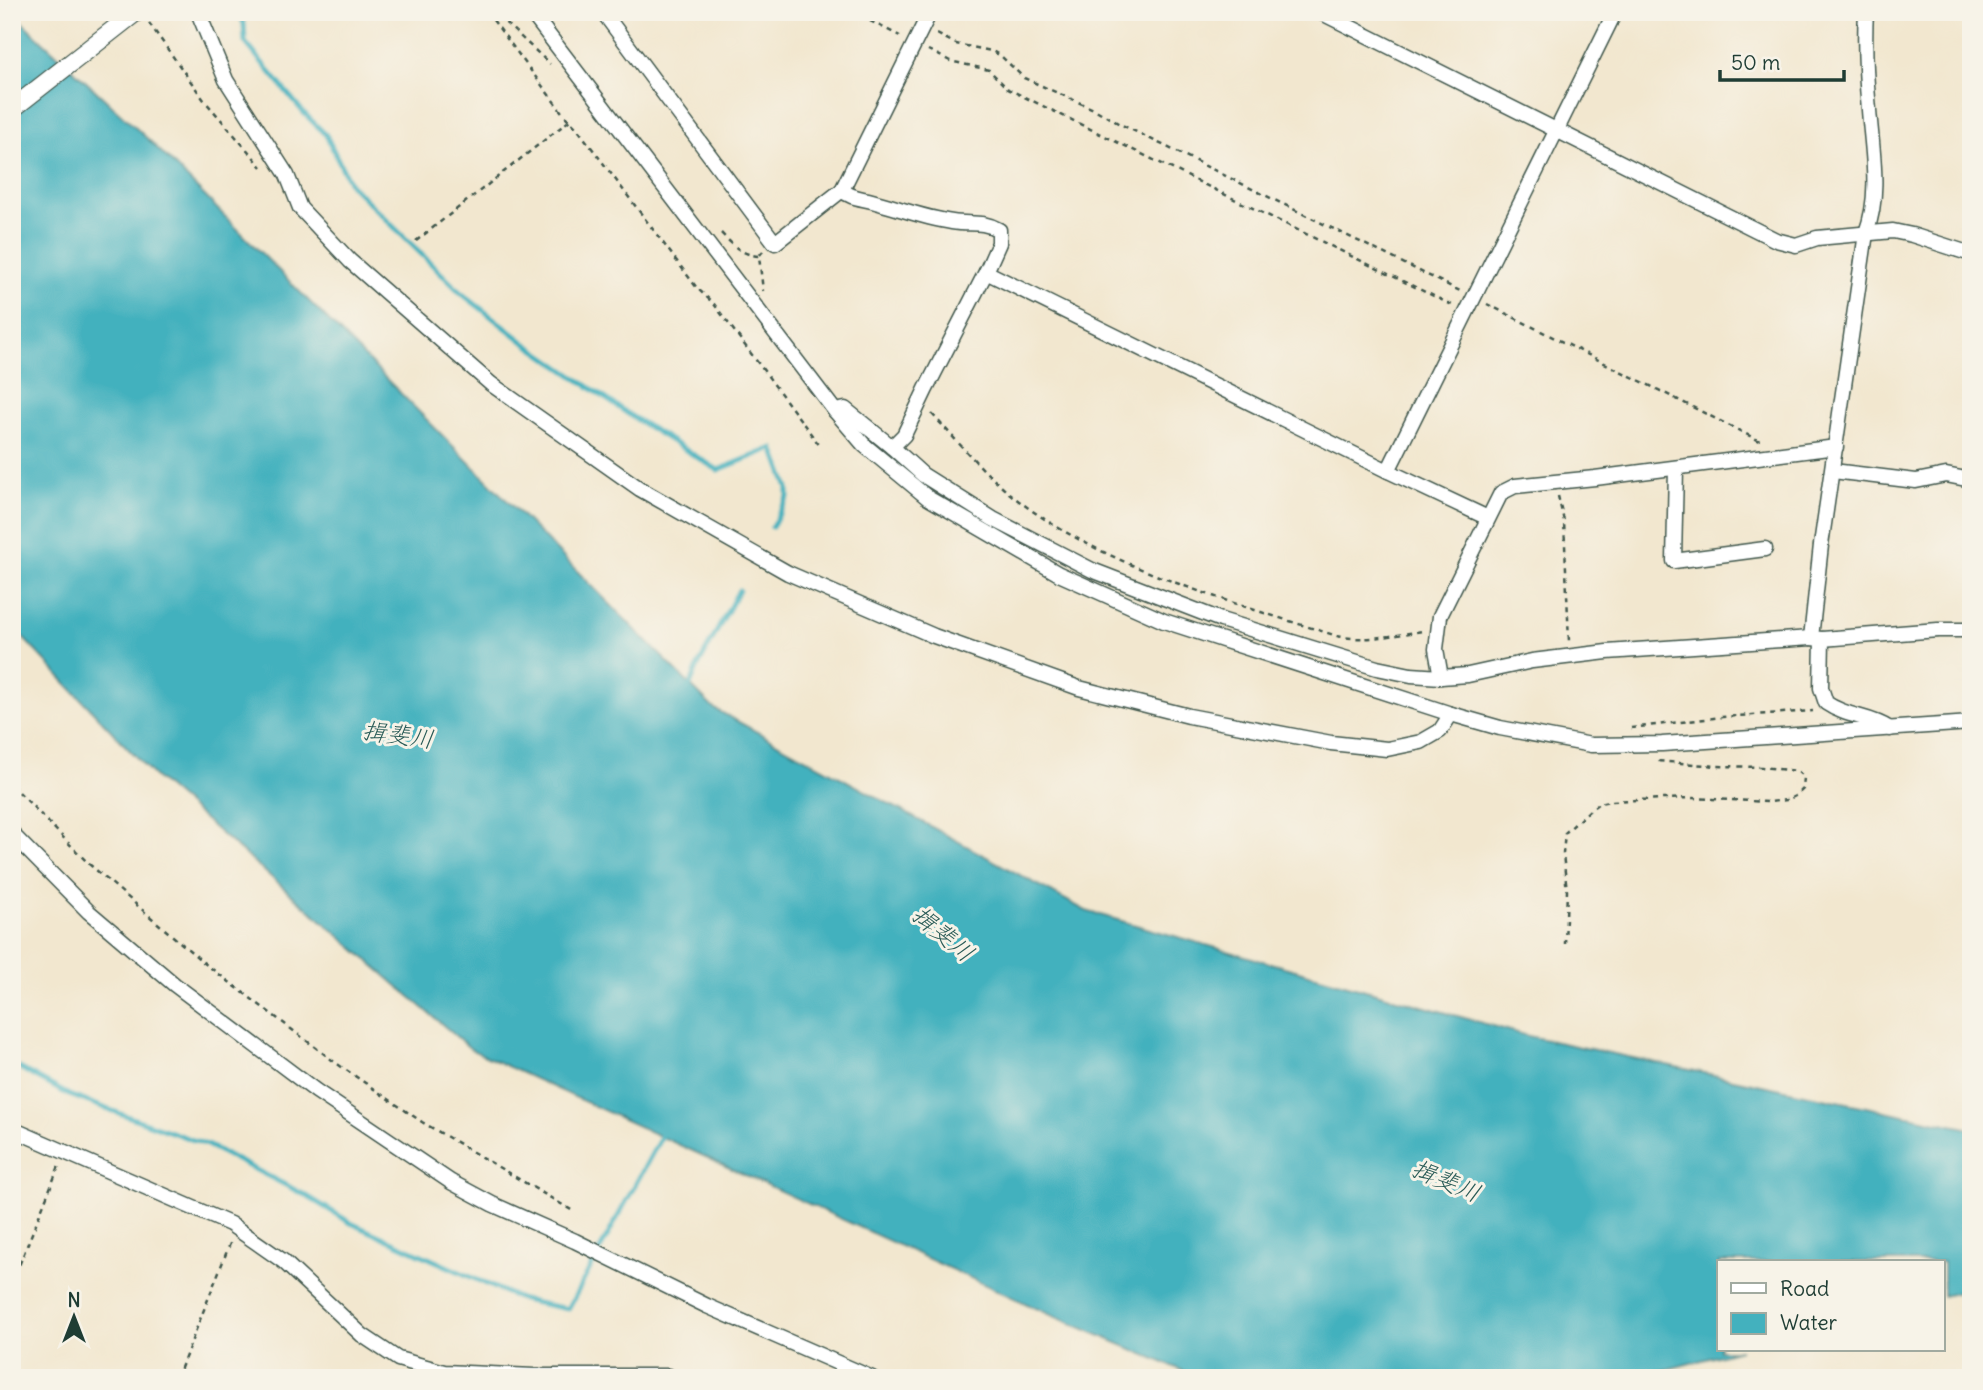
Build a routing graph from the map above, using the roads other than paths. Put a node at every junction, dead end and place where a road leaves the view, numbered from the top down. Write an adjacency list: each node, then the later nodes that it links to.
1 (198, 12): 27 (street)
2 (531, 12): 15 (street)
3 (603, 12): 11 (street)
4 (930, 12): 11 (street)
5 (1615, 12): 10 (street)
6 (1866, 12): 12 (street)
7 (1321, 13): 10 (street)
8 (142, 17): 9 (street)
9 (12, 109)
10 (1556, 129): 12 (street); 19 (street)
11 (842, 190): 14 (street)
12 (1866, 233): 13 (street); 17 (street)
13 (1971, 254)
14 (986, 272): 16 (street); 19 (street)
15 (835, 411): 16 (street); 27 (street)
16 (892, 447): 26 (street)
17 (1836, 447): 18 (street); 20 (street)
18 (1676, 468): 22 (street); 23 (street)
19 (1388, 471): 22 (street)
20 (1833, 471): 21 (street); 25 (street)
21 (1971, 480)
22 (1488, 518): 26 (street)
23 (1765, 549)
24 (1971, 630): 25 (street)
25 (1816, 639): 26 (street); 29 (street)
26 (1441, 677)
27 (1451, 714): 29 (street)
28 (1971, 723): 29 (street)
29 (1891, 729)
30 (12, 834): 34 (street)
31 (12, 1129): 32 (street)
32 (443, 1375): 33 (street)
33 (673, 1378)
34 (873, 1378)

